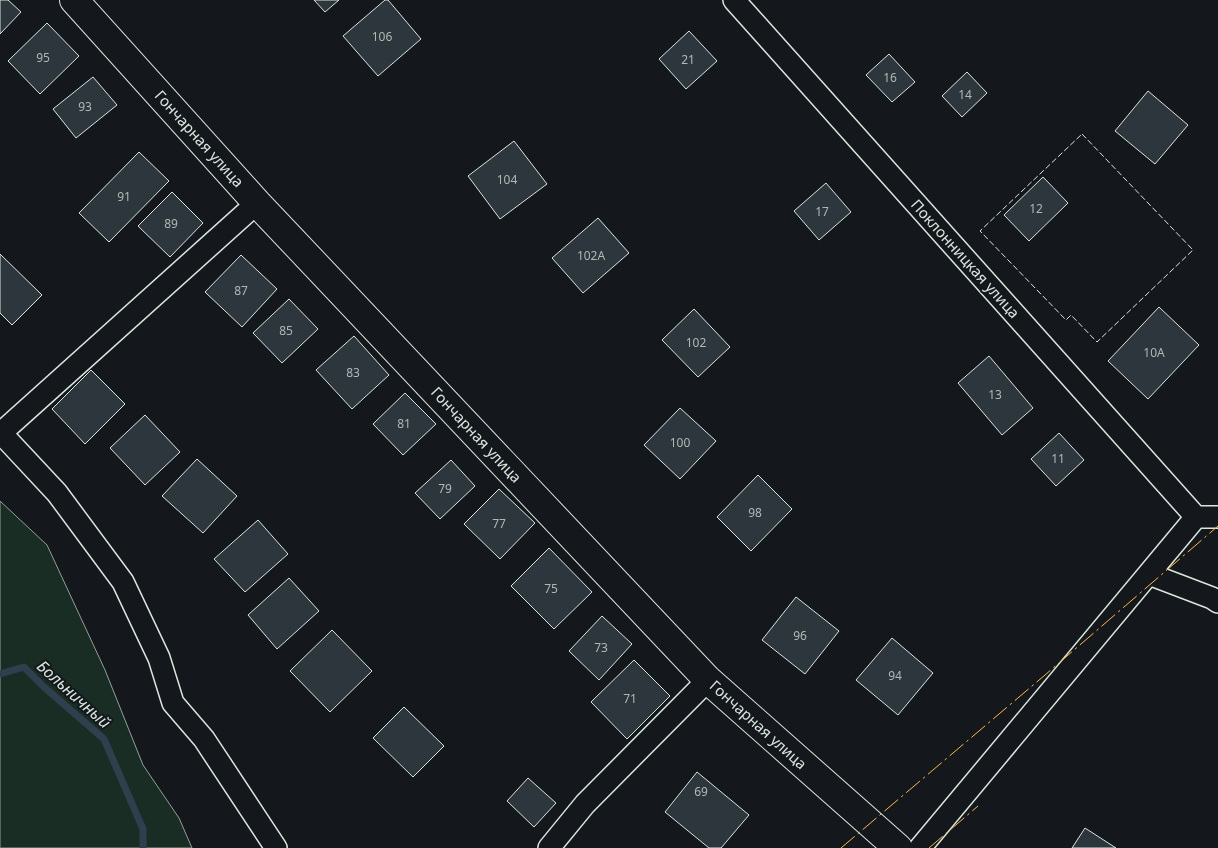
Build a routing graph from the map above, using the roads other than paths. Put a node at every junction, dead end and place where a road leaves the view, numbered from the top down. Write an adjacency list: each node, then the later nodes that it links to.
1 (74, 0): 3 (street, Гончарная улица)
2 (734, 0): 5 (street, Поклонницкая улица)
3 (257, 203): 4 (street); 9 (street, Гончарная улица)
4 (1, 432): 10 (street)
5 (1196, 517): 6 (street); 7 (street)
6 (1218, 517)
7 (1149, 574): 8 (street); 13 (street)
8 (1218, 602)
9 (708, 680): 11 (street); 12 (street, Гончарная улица)
10 (276, 848)
11 (549, 848)
12 (898, 848)
13 (920, 848)

